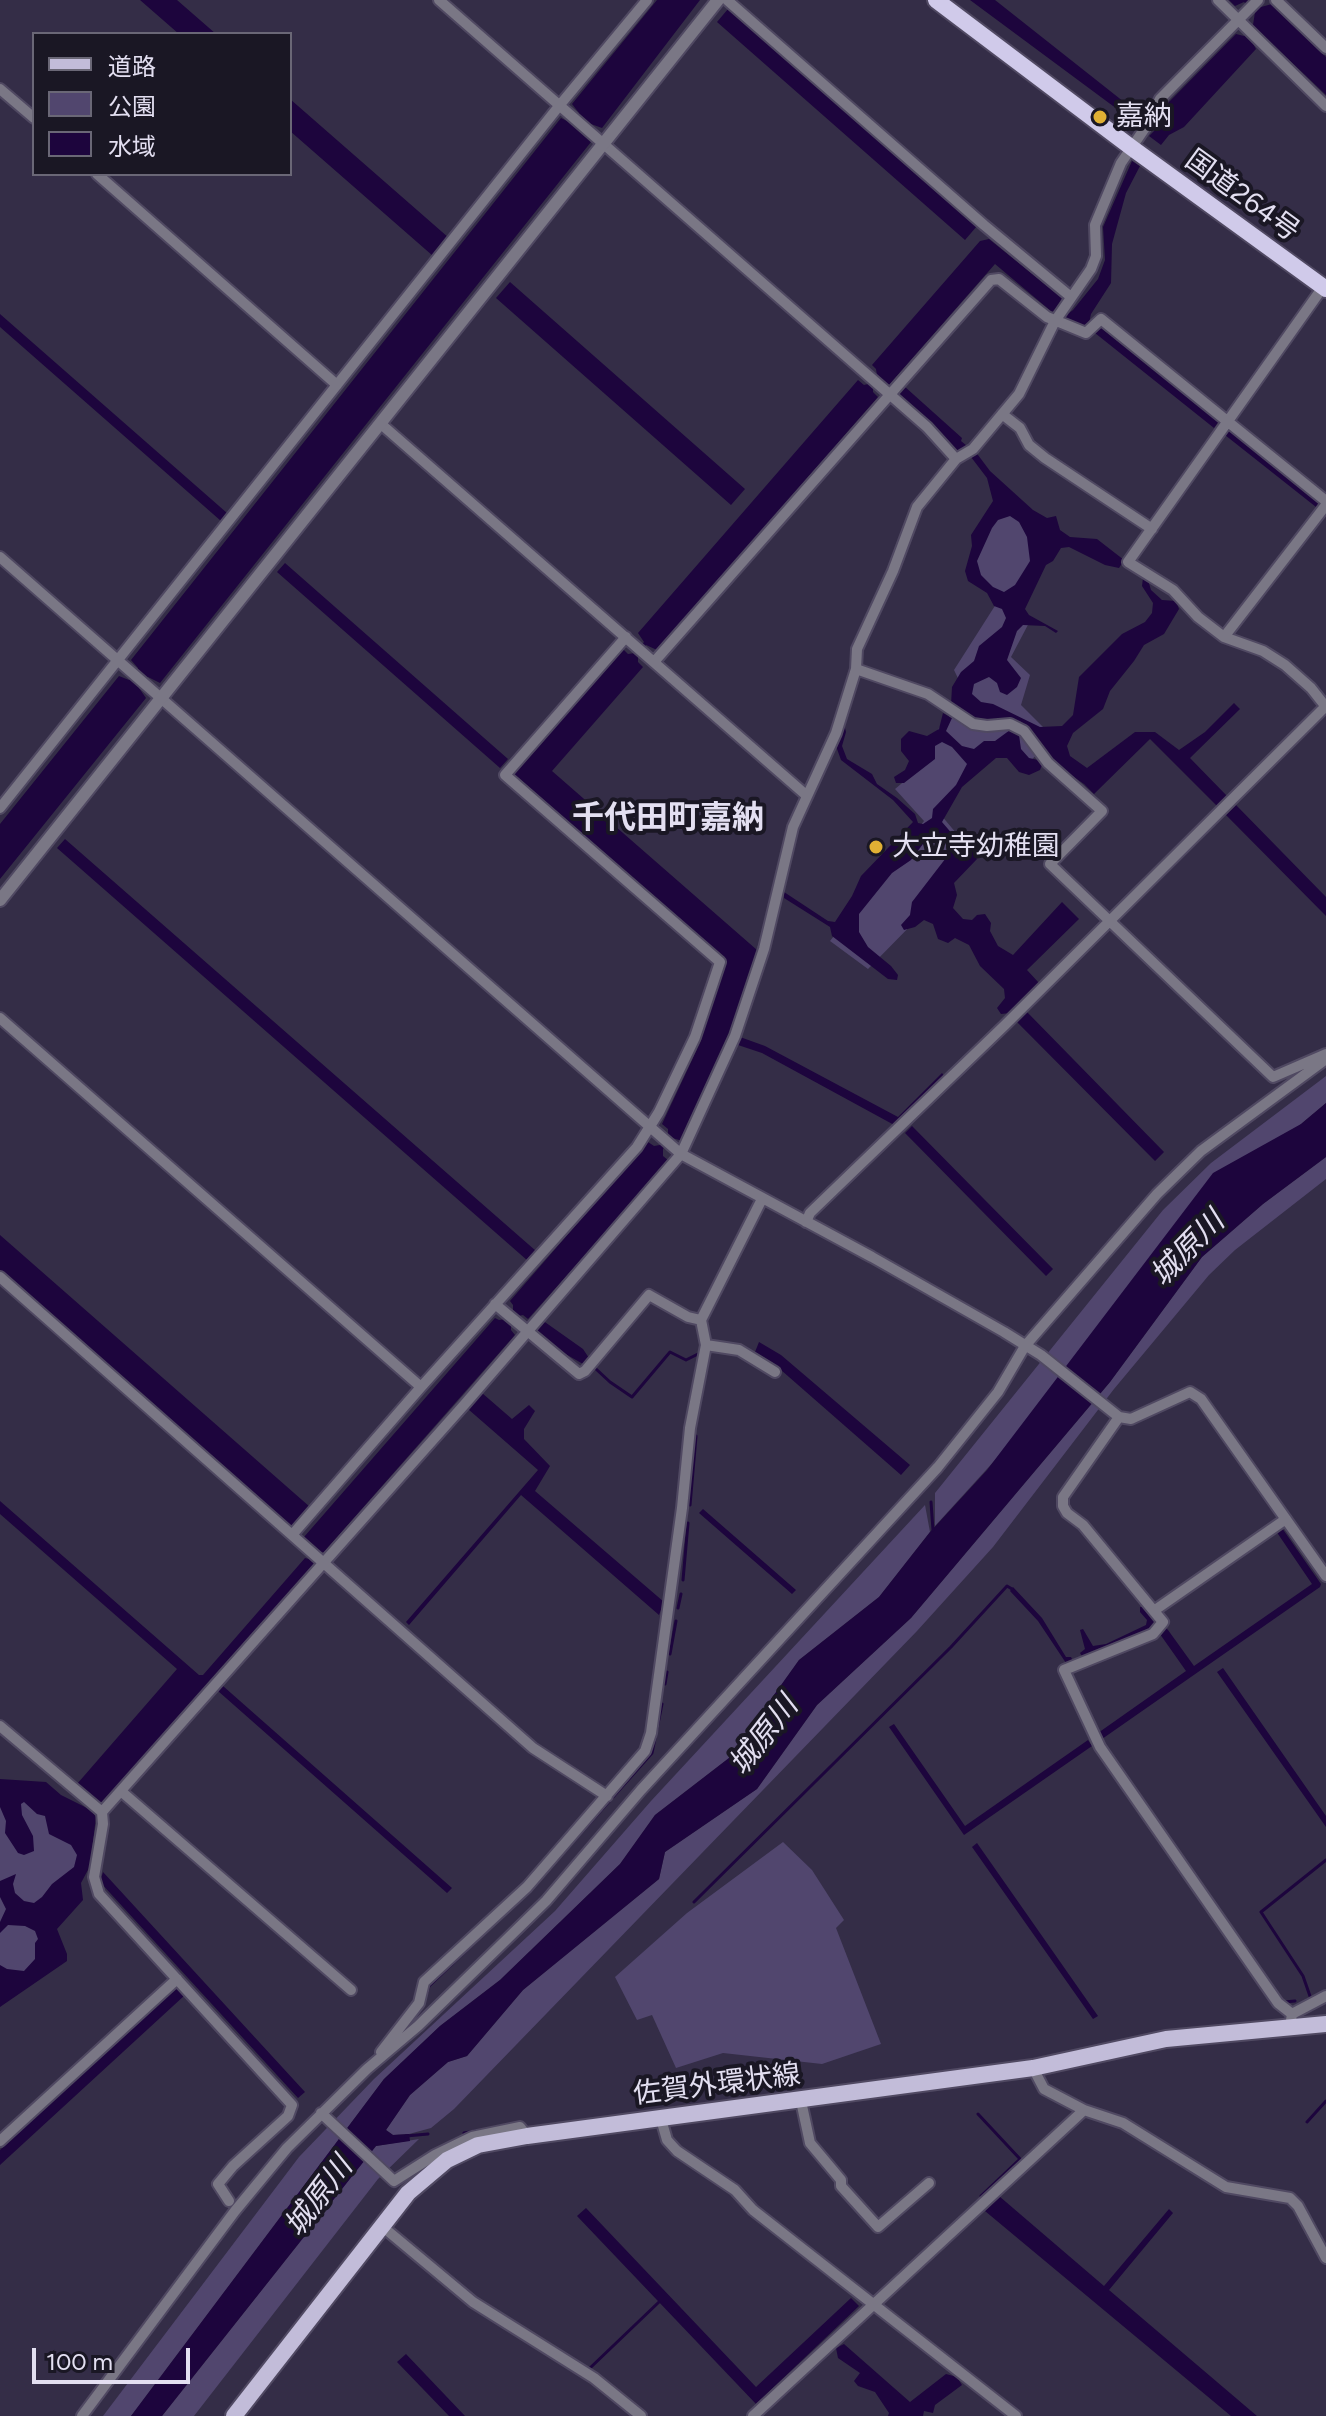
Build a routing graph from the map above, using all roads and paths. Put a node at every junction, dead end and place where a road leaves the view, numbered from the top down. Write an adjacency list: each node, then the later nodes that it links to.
1 (439, 0): 12 (street)
2 (647, 0): 12 (street)
3 (718, 0): 15 (street)
4 (727, 0): 19 (street)
5 (936, 0): 16 (highway, 国道264号)
6 (1218, 0): 9 (street)
7 (1258, 0): 9 (street)
8 (1276, 0): 10 (street)
9 (1238, 20): 13 (street); 16 (street)
10 (1326, 48)
11 (0, 89): 14 (street)
12 (559, 106): 15 (street); 21 (street)
13 (1326, 106)
14 (32, 116)
15 (604, 144): 22 (street); 25 (street)
16 (1132, 148): 18 (highway, 国道264号); 19 (street)
17 (99, 176): 21 (street)
18 (1324, 288): 24 (street)
19 (1071, 297): 20 (street)
20 (1059, 314): 22 (street); 23 (street); 24 (street)
21 (337, 385): 32 (street)
22 (888, 395): 26 (street); 33 (street)
23 (1002, 414): 26 (street); 28 (street)
24 (1226, 421): 27 (street); 28 (street)
25 (381, 424): 30 (street); 35 (street)
26 (964, 454): 34 (street)
27 (1326, 503): 31 (street)
28 (1152, 529): 31 (street)
29 (0, 557): 32 (street)
30 (626, 637): 33 (street); 43 (street)
31 (1224, 637): 36 (street)
32 (118, 661): 35 (street); 38 (street)
33 (654, 662): 37 (street)
34 (856, 669): 37 (street); 40 (street)
35 (162, 699): 39 (street); 43 (street)
36 (1326, 707): 40 (street)
37 (806, 795): 44 (street)
38 (0, 808)
39 (0, 900)
40 (1109, 921): 42 (street); 46 (street)
41 (0, 1018): 54 (street)
42 (1326, 1056): 52 (street)
43 (650, 1129): 44 (street); 48 (street)
44 (681, 1154): 45 (street); 50 (street)
45 (762, 1199): 46 (street); 49 (street)
46 (806, 1222): 52 (street)
47 (0, 1277): 57 (street)
48 (495, 1304): 50 (street); 54 (street)
49 (701, 1320): 50 (street); 51 (street)
50 (526, 1332): 58 (street)
51 (706, 1345): 53 (street); 63 (street)
52 (1025, 1346): 55 (street); 71 (street)
53 (775, 1372)
54 (421, 1387): 57 (street)
55 (1116, 1414): 56 (street); 60 (street)
56 (1286, 1519): 59 (street); 60 (street)
57 (292, 1535): 58 (street)
58 (318, 1557): 62 (street); 63 (street)
59 (1326, 1576)
60 (1155, 1610): 68 (street)
61 (0, 1726): 64 (street)
62 (122, 1792): 64 (street); 66 (street)
63 (607, 1796): 71 (street)
64 (102, 1812): 65 (street)
65 (177, 1979): 77 (street); 79 (street)
66 (351, 1990)
67 (1326, 1996): 68 (street)
68 (1291, 2020): 69 (main road, 佐賀外環状線); 70 (main road, 佐賀外環状線)
69 (1326, 2024)
70 (1033, 2068): 72 (main road, 佐賀外環状線); 73 (street)
71 (367, 2069): 74 (street)
72 (801, 2101): 75 (main road, 佐賀外環状線); 78 (street)
73 (1084, 2110): 81 (street); 82 (street)
74 (321, 2113): 76 (street); 83 (street)
75 (661, 2119): 76 (main road, 佐賀外環状線); 82 (street)
76 (527, 2136): 80 (main road, 佐賀外環状線)
77 (0, 2141)
78 (929, 2183)
79 (229, 2201)
80 (383, 2227): 84 (main road, 佐賀外環状線); 85 (street)
81 (1326, 2258)
82 (873, 2306): 86 (street); 87 (street)
83 (82, 2413)
84 (234, 2416)
85 (641, 2416)
86 (753, 2416)
87 (1016, 2416)

